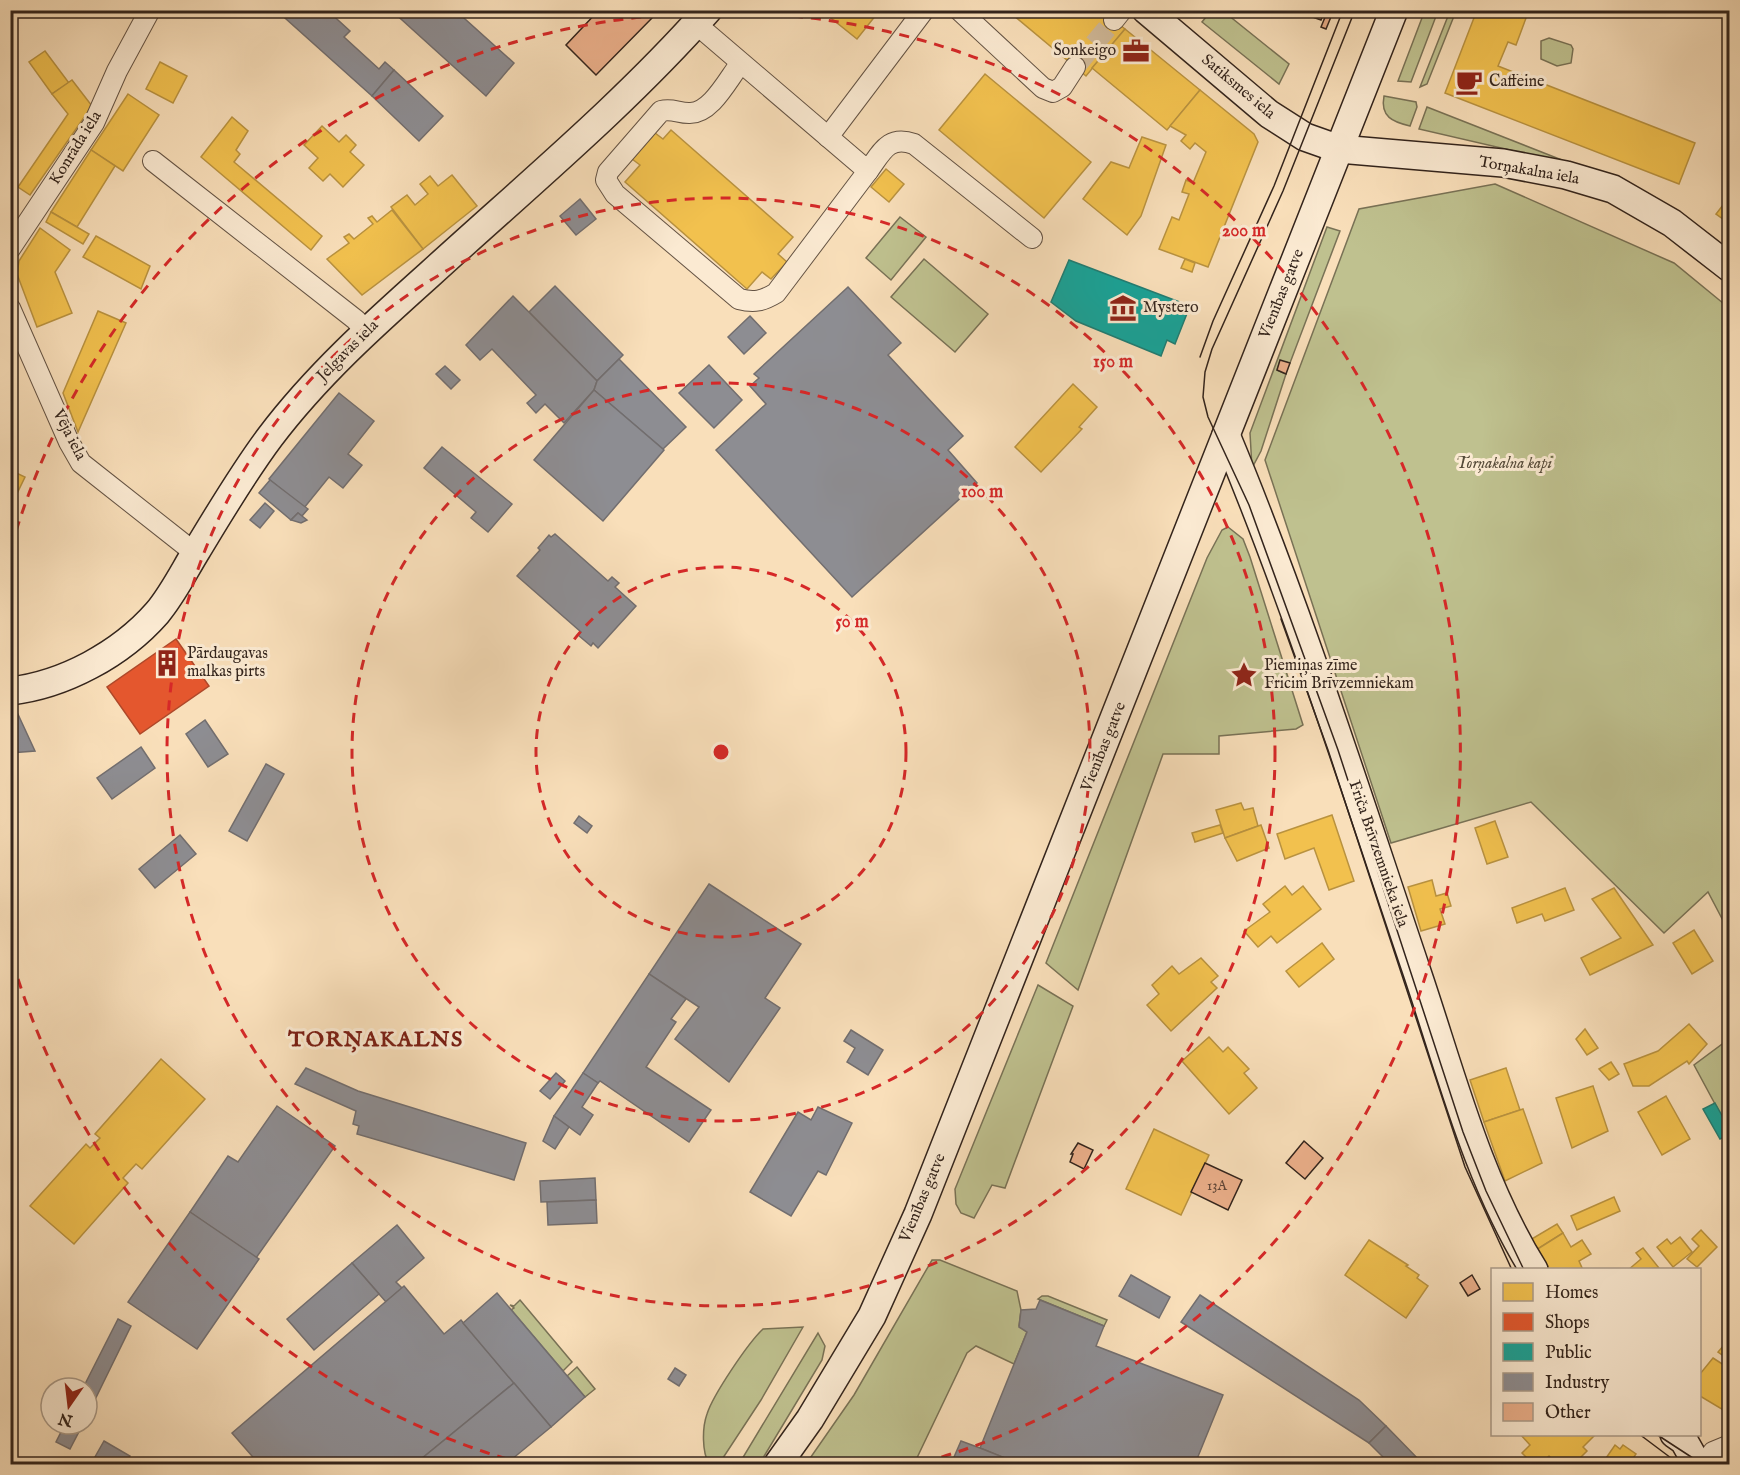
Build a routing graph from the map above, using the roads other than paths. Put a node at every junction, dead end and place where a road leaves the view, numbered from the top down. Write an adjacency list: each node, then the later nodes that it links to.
1 (150, 10): 14 (street, Konrāda iela)
2 (924, 10): 9 (street)
3 (959, 10): 8 (street)
4 (1146, 10): 10 (street, Satiksmes iela)
5 (1394, 10): 10 (street, Vienības gatve)
6 (702, 17): 7 (street); 17 (street, Jelgavas iela)
7 (740, 64): 9 (street); 12 (street)
8 (1076, 67)
9 (828, 137): 12 (street)
10 (1339, 149): 15 (street, Torņakalna iela); 18 (street, Vienības gatve)
11 (153, 160): 17 (street)
12 (868, 171): 13 (street)
13 (1032, 238)
14 (10, 249)
15 (1730, 268)
16 (10, 308): 19 (street, Vēja iela)
17 (366, 332): 19 (street, Jelgavas iela)
18 (1226, 435): 21 (street, Friča Brīvzemnieka iela); 24 (street, Vienības gatve)
19 (195, 552): 20 (street, Jelgavas iela)
20 (10, 691)
21 (1533, 1268)
22 (1677, 1436): 25 (street)
23 (1730, 1444): 26 (street)
24 (778, 1464)
25 (1697, 1464)
26 (1704, 1464)

